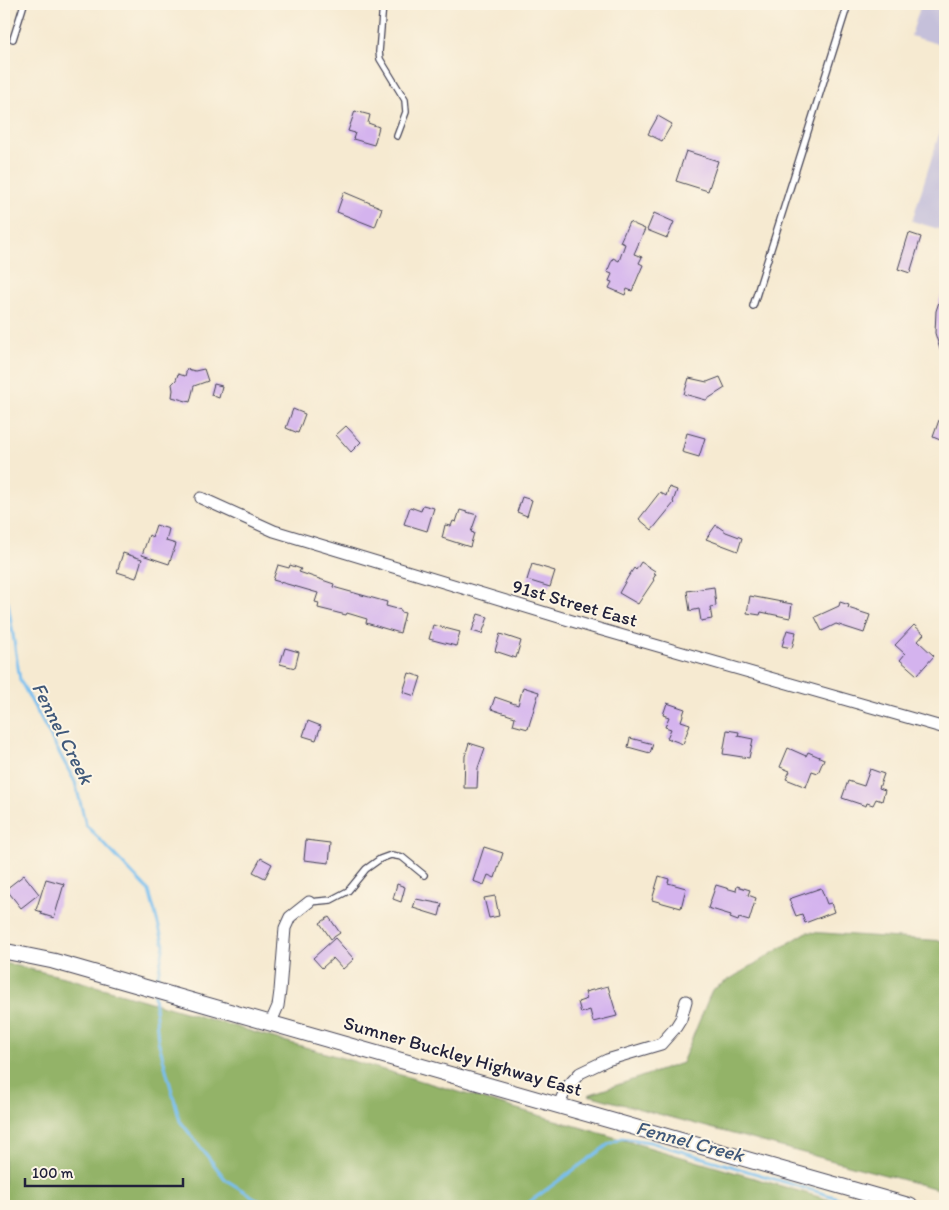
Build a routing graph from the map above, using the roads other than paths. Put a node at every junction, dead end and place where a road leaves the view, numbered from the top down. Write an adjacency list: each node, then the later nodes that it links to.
1 (24, 4): 4 (lane)
2 (383, 4): 5 (lane)
3 (848, 4): 6 (lane)
4 (13, 39)
5 (397, 136)
6 (753, 306)
7 (201, 498): 8 (street, 91st Street East)
8 (945, 728)
9 (424, 875): 10 (lane)
10 (308, 902): 13 (street)
11 (4, 951): 13 (street, Sumner Buckley Highway East)
12 (686, 1001): 14 (street)
13 (271, 1022): 14 (street, Sumner Buckley Highway East)
14 (559, 1104): 15 (street, Sumner Buckley Highway East)
15 (910, 1206)

